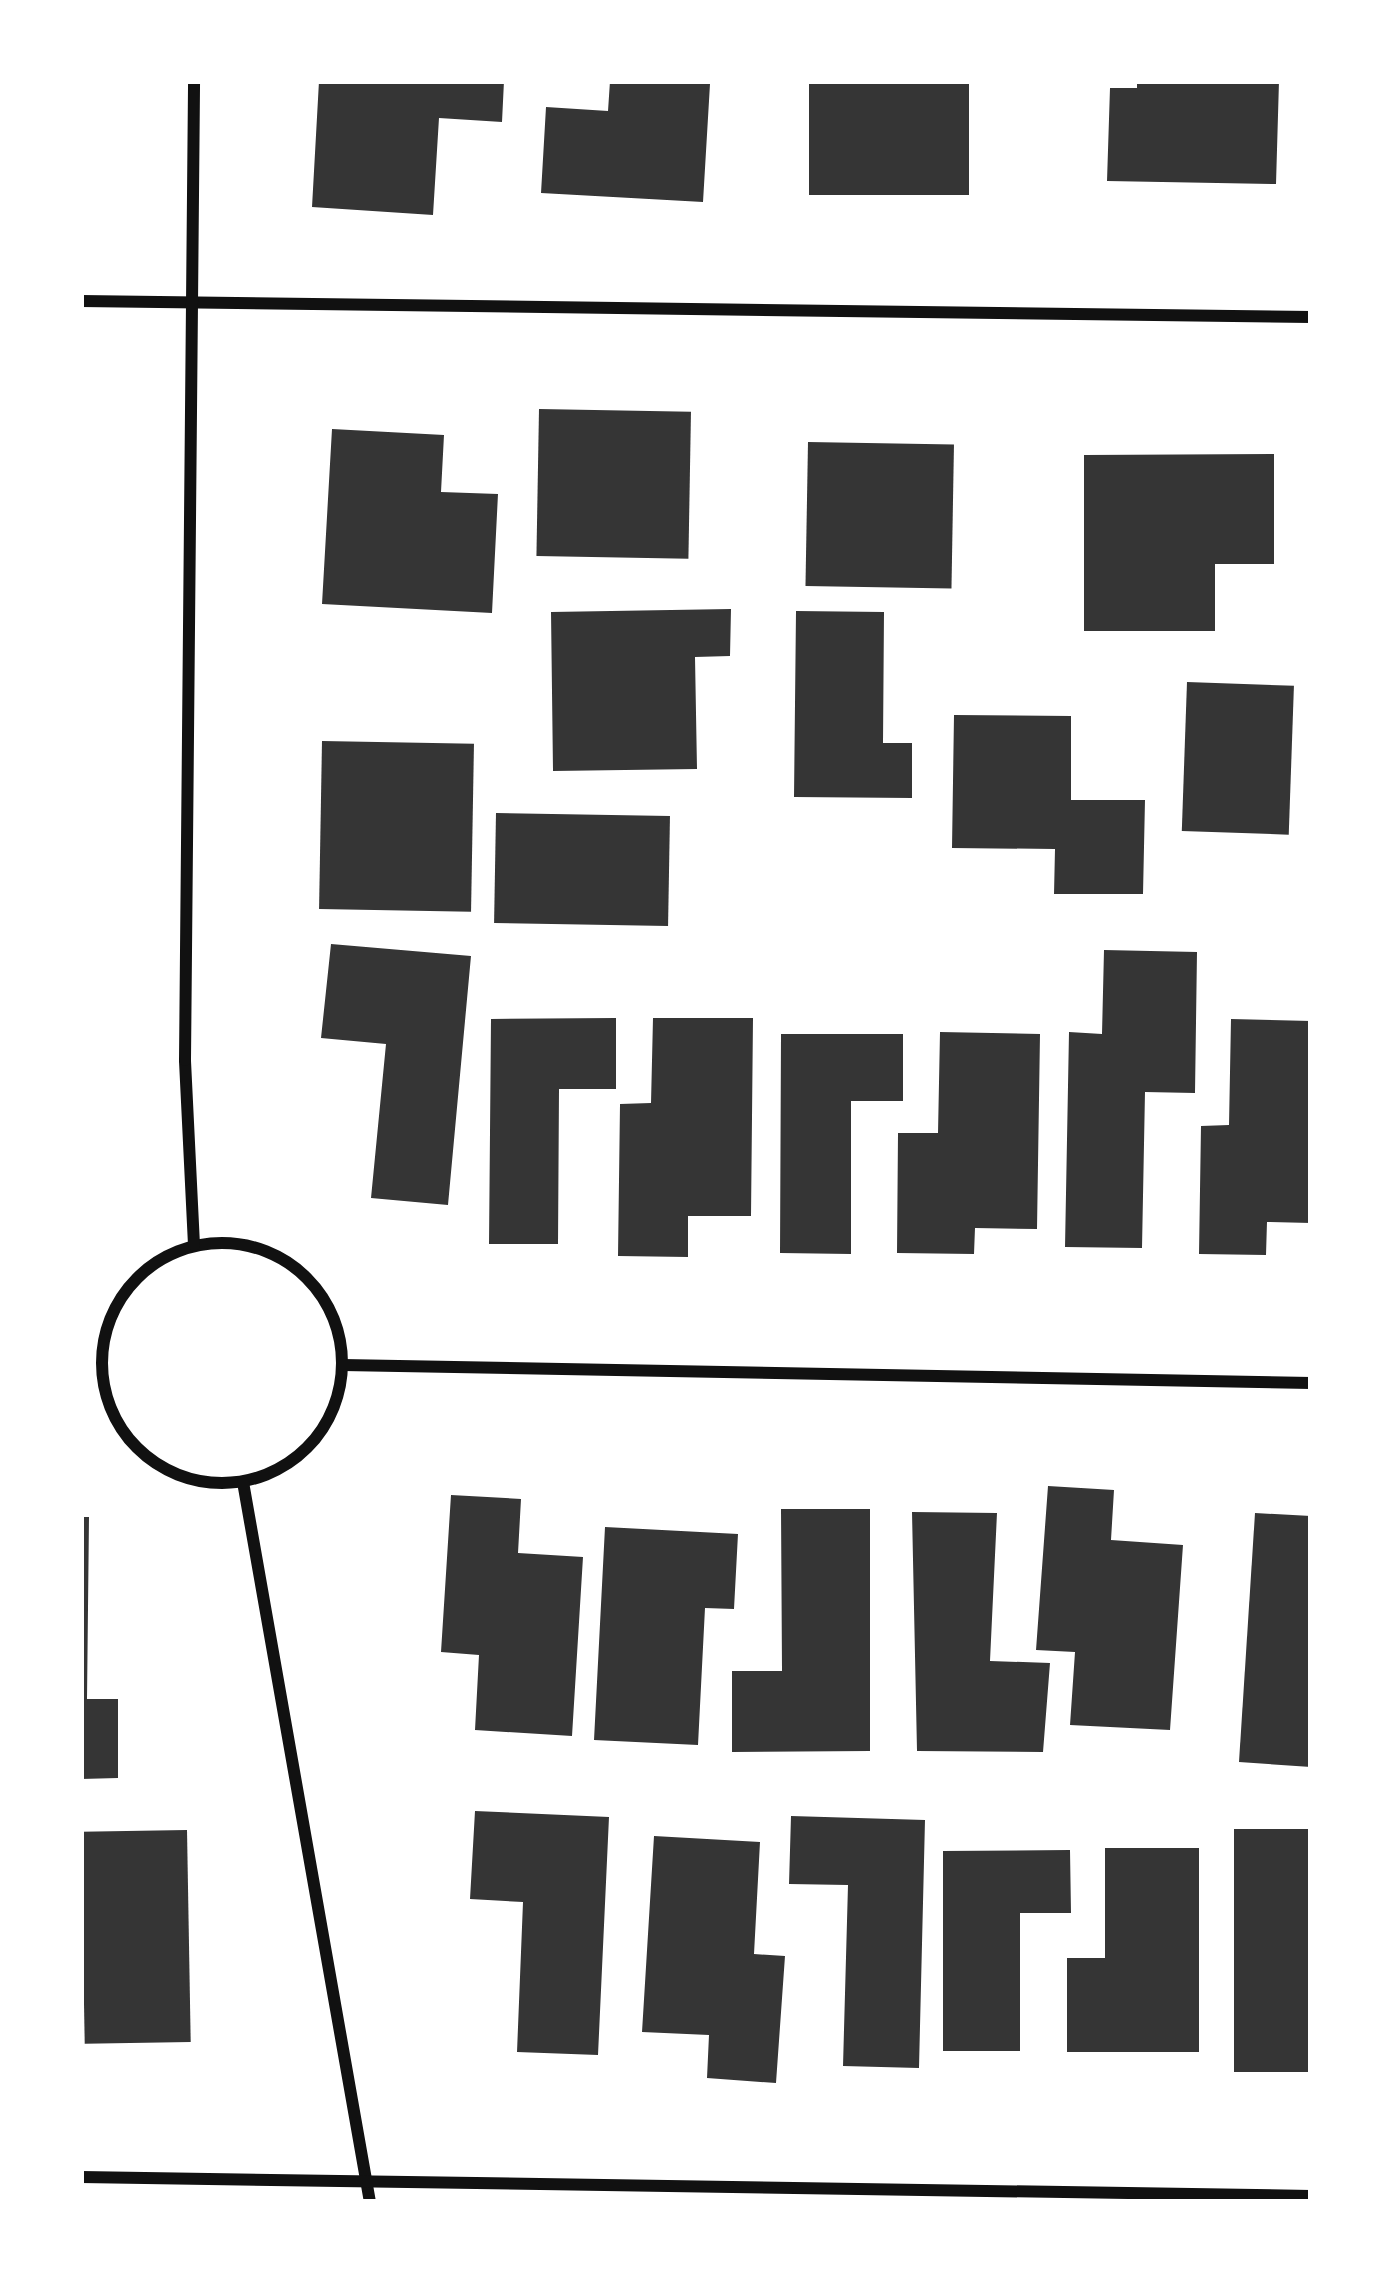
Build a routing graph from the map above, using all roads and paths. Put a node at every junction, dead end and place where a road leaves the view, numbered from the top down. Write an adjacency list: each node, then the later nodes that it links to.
1 (194, 81): 2 (street)
2 (192, 300): 3 (street); 4 (street); 5 (street)
3 (81, 302)
4 (1311, 316)
5 (194, 1245): 7 (street); 8 (street)
6 (81, 1364): 7 (street)
7 (100, 1364): 10 (street)
8 (343, 1365): 9 (street); 10 (street)
9 (1311, 1383)
10 (243, 1482): 12 (street)
11 (81, 2177): 12 (street)
12 (371, 2182): 14 (street); 15 (street)
13 (1311, 2196): 14 (street)
14 (1163, 2197)
15 (370, 2202)

